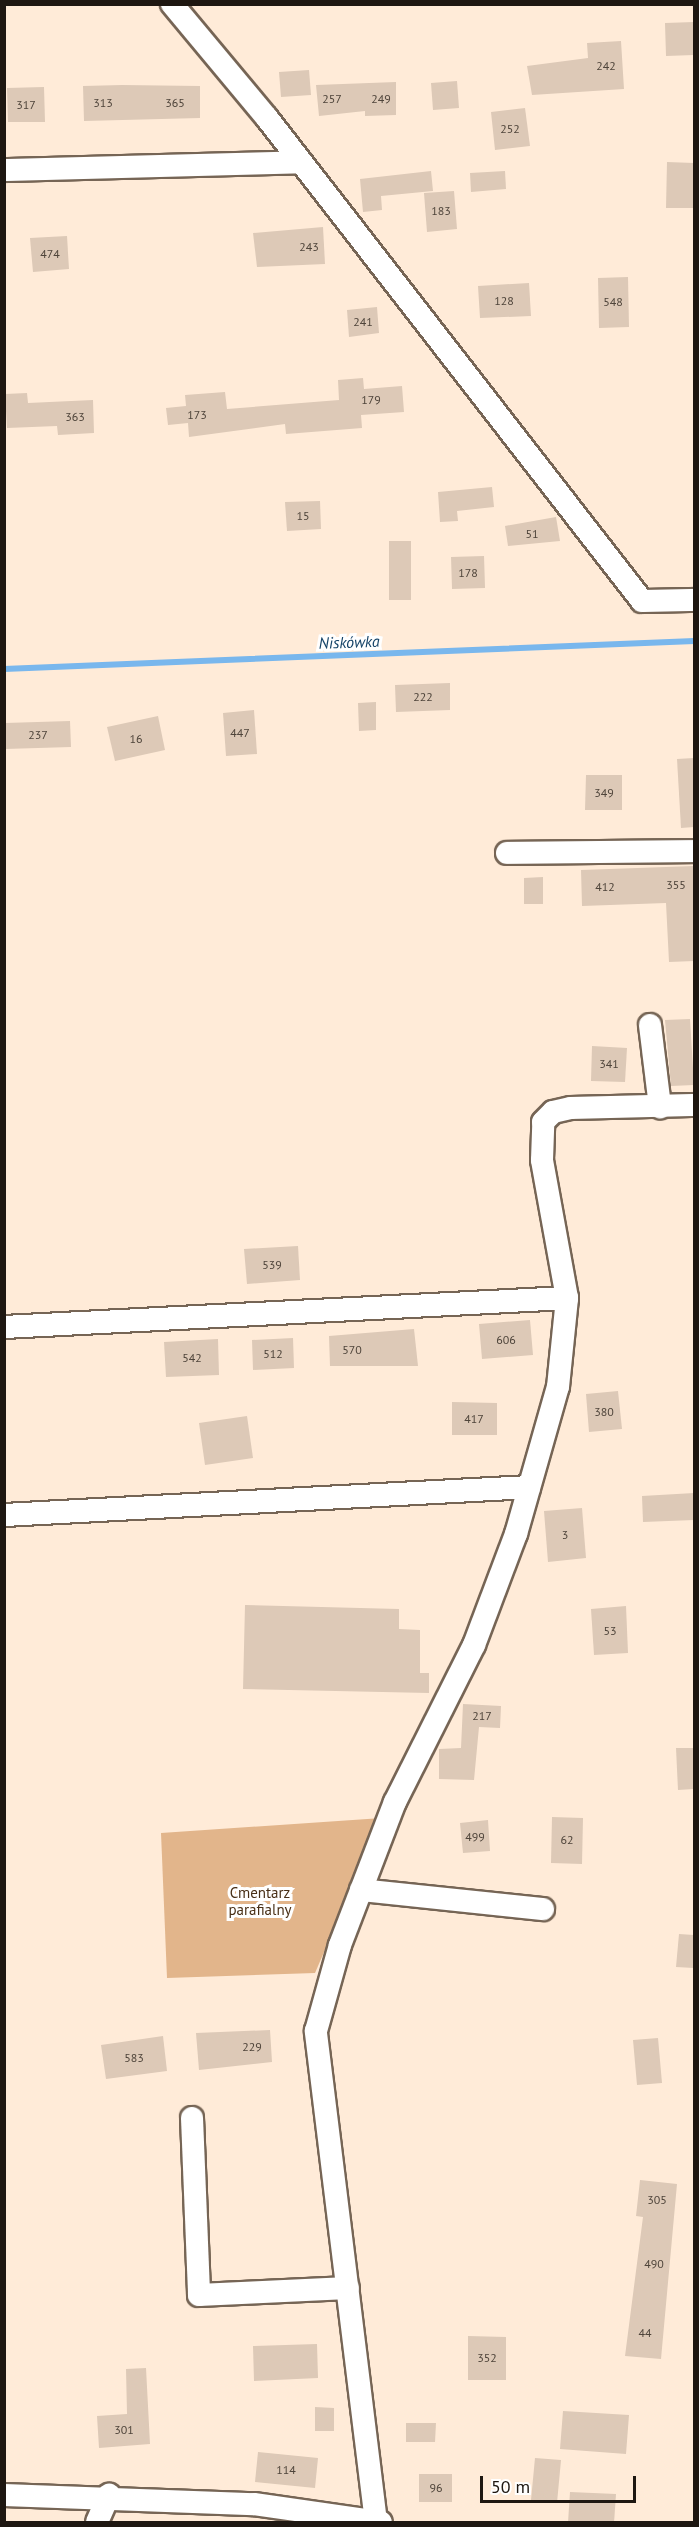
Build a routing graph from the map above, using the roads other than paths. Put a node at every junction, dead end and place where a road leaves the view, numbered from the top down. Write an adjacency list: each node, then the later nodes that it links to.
1 (172, 4): 2 (street)
2 (301, 162): 3 (street); 4 (street)
3 (4, 170)
4 (694, 600)
5 (694, 851): 6 (street)
6 (507, 853)
7 (651, 1025): 9 (street)
8 (694, 1105): 9 (street)
9 (660, 1107): 10 (street)
10 (567, 1298): 11 (street); 12 (street)
11 (4, 1327)
12 (529, 1487): 13 (street); 14 (street)
13 (4, 1515)
14 (361, 1890): 15 (street); 17 (street)
15 (543, 1910)
16 (192, 2118): 17 (street)
17 (348, 2288): 20 (street)
18 (4, 2495): 19 (street)
19 (110, 2495): 20 (street); 21 (street)
20 (378, 2522)
21 (97, 2523)

